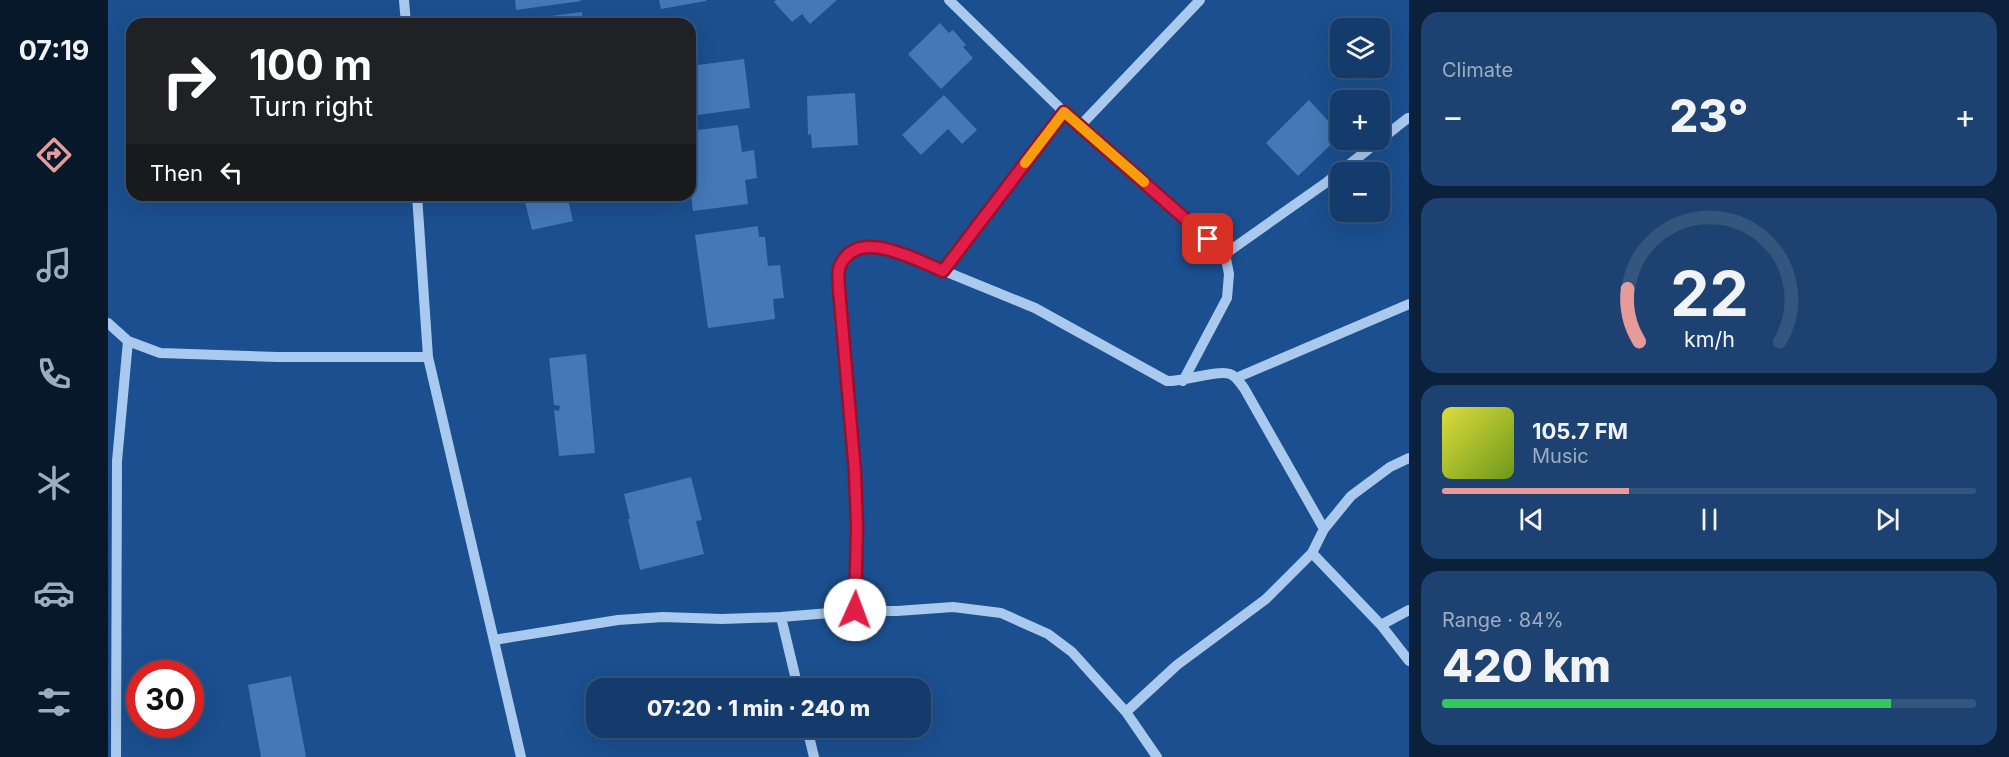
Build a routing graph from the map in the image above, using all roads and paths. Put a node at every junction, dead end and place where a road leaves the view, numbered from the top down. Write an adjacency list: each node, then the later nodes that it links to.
1 (404, 0): 4 (street)
2 (949, 0): 5 (street)
3 (1200, 0): 7 (street)
4 (406, 18)
5 (1064, 112): 7 (street); 10 (street)
6 (1408, 118): 9 (street)
7 (1080, 126): 9 (street)
8 (417, 201): 14 (street)
9 (1225, 254): 16 (street)
10 (943, 271): 16 (street); 20 (street)
11 (1409, 304): 15 (street)
12 (109, 324): 13 (street)
13 (128, 341): 14 (street); 29 (street)
14 (428, 357): 24 (street)
15 (1236, 378): 16 (street); 18 (street)
16 (1183, 381)
17 (1409, 458): 18 (street)
18 (1324, 529): 19 (street)
19 (1311, 553): 23 (street); 27 (street)
20 (855, 610): 22 (street); 27 (street)
21 (1409, 610): 23 (street)
22 (781, 617): 24 (street); 26 (street)
23 (1381, 625): 25 (street)
24 (494, 640): 30 (street)
25 (1409, 661)
26 (796, 678)
27 (1126, 712): 32 (street)
28 (809, 738): 31 (street)
29 (116, 757)
30 (521, 757)
31 (814, 757)
32 (1157, 757)

